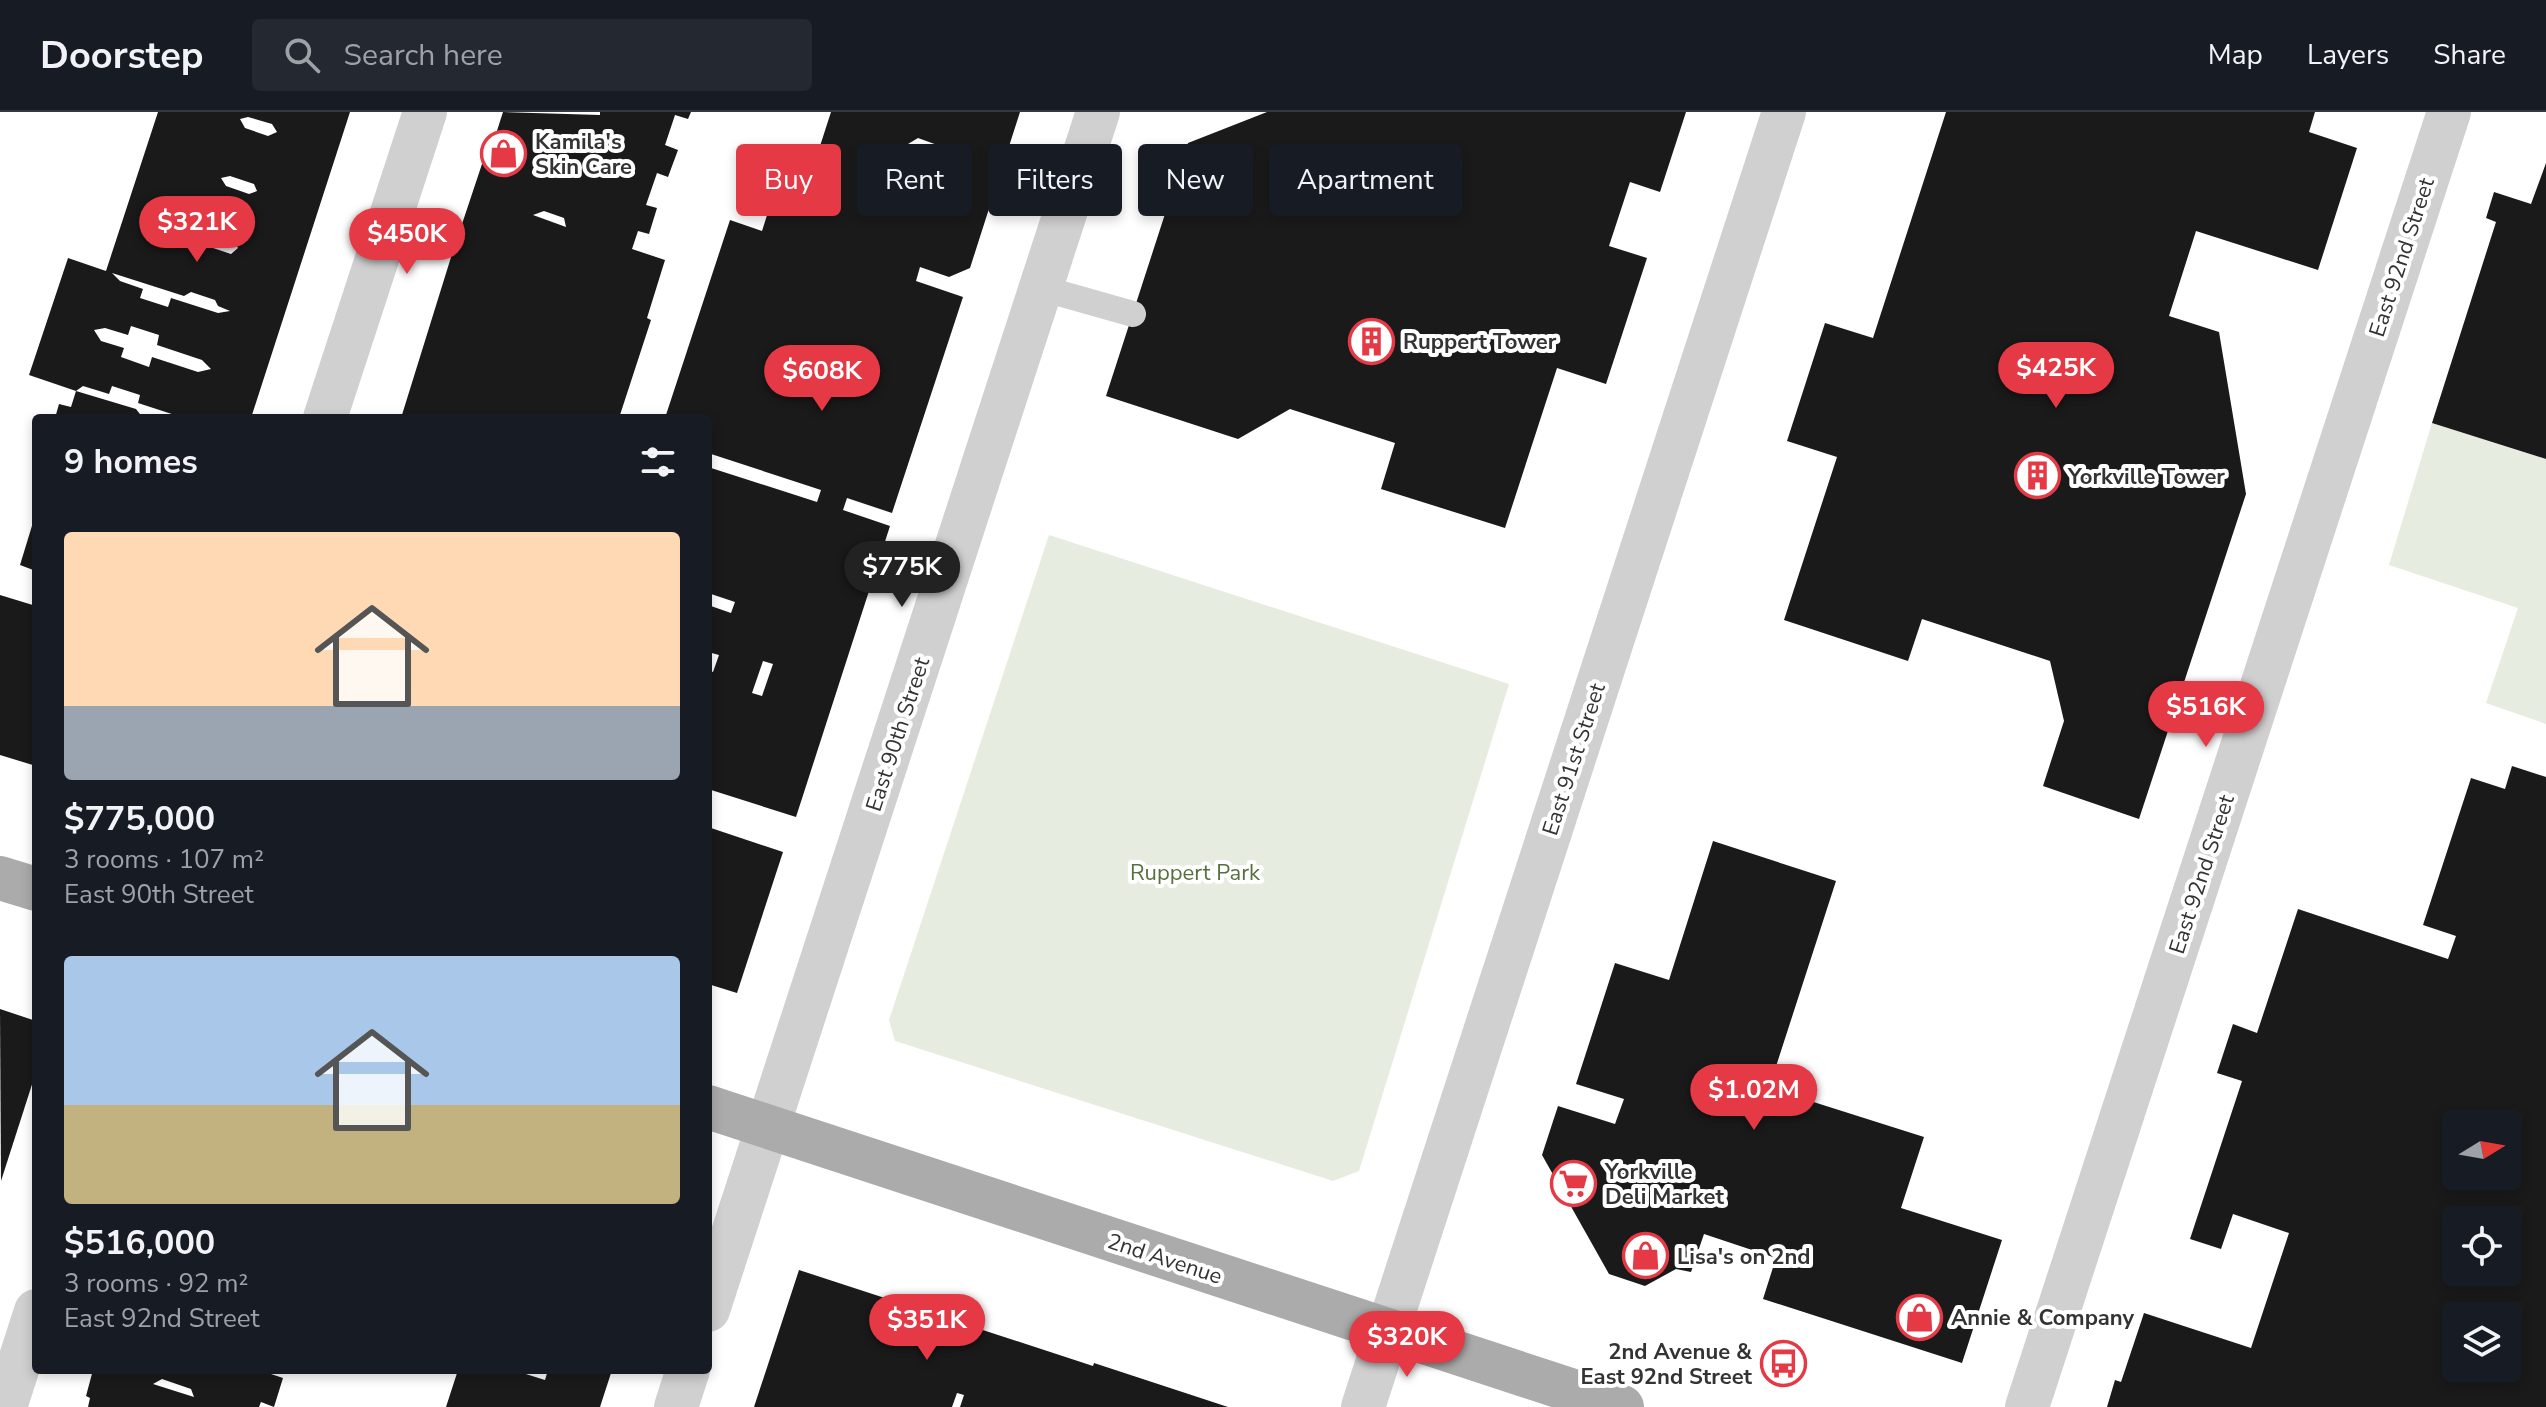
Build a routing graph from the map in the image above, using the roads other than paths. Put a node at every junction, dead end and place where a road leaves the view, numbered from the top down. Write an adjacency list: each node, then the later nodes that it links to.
1 (425, 112): 7 (street)
2 (1098, 112): 5 (street, East 90th Street)
3 (1784, 112): 14 (street, East 91st Street)
4 (2449, 112): 20 (street, East 92nd Street)
5 (1041, 288): 6 (lane); 11 (street, East 90th Street)
6 (1133, 314)
7 (326, 414)
8 (0, 878): 9 (main road)
9 (32, 888)
10 (712, 1108): 11 (main road, 2nd Avenue)
11 (768, 1126): 12 (street, East 90th Street); 14 (main road, 2nd Avenue)
12 (712, 1298)
13 (32, 1323): 16 (street)
14 (1387, 1331): 18 (street, East 91st Street); 19 (main road, 2nd Avenue)
15 (687, 1374): 17 (street)
16 (5, 1407)
17 (676, 1407)
18 (1363, 1407)
19 (1622, 1407)
20 (2027, 1407)

